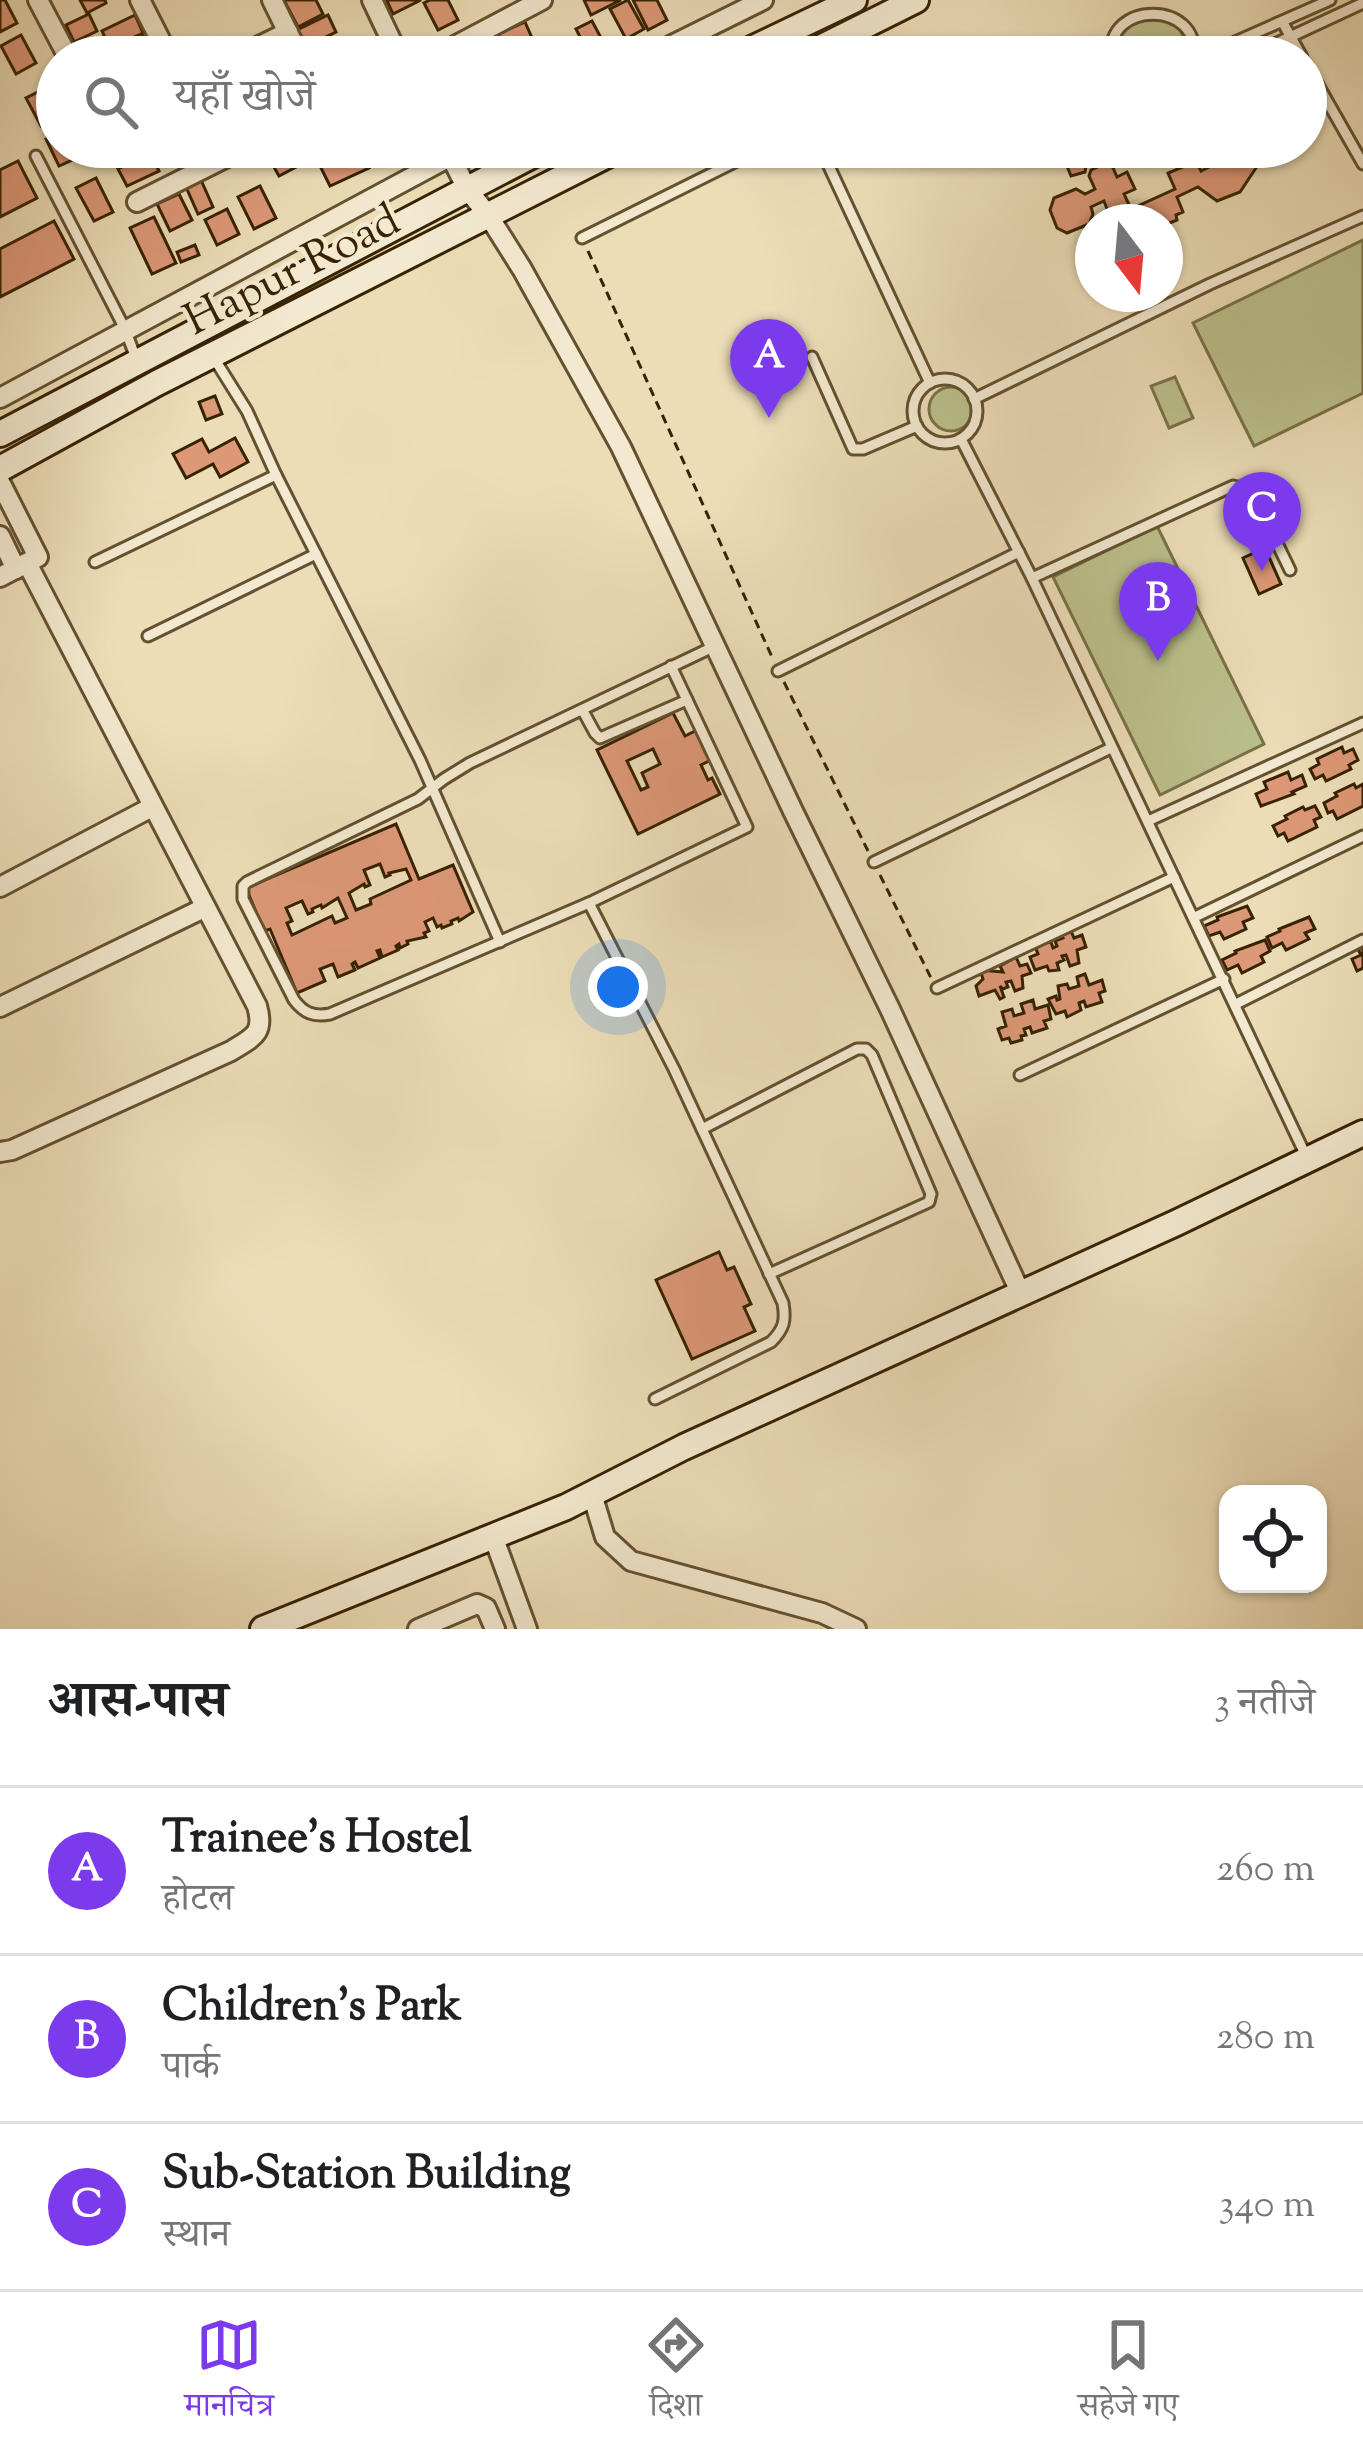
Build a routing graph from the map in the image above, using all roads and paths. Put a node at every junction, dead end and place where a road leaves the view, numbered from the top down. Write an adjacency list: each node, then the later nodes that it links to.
1 (38, 0): 14 (street)
2 (140, 0): 15 (street)
3 (272, 0): 13 (street)
4 (372, 0): 18 (street)
5 (542, 0): 19 (street)
6 (763, 0): 20 (street)
7 (854, 0): 21 (main road)
8 (916, 0): 11 (main road)
9 (1330, 0): 12 (lane)
10 (1363, 3): 27 (lane)
11 (881, 8): 22 (main road)
12 (1283, 22): 25 (lane); 26 (lane)
13 (288, 32): 16 (street); 17 (street)
14 (57, 36)
15 (158, 36)
16 (280, 36)
17 (290, 36)
18 (389, 36)
19 (474, 36)
20 (690, 36)
21 (779, 36)
22 (836, 36)
23 (1114, 36): 24 (lane)
24 (1192, 36)
25 (1249, 36)
26 (1290, 36)
27 (1295, 36)
28 (1327, 101): 29 (lane)
29 (1363, 164)
30 (42, 168): 44 (lane)
31 (205, 168): 39 (street)
32 (422, 168): 44 (street)
33 (460, 168): 38 (street)
34 (508, 168): 38 (main road, Hapur Road)
35 (581, 168): 40 (main road, Hapur Road)
36 (723, 168): 42 (lane)
37 (830, 168): 48 (lane)
38 (467, 190): 40 (street); 43 (main road, Hapur Road)
39 (137, 202)
40 (488, 215): 45 (main road, Hapur Road); 65 (street)
41 (1363, 216): 50 (lane)
42 (582, 238): 67 (path)
43 (201, 328): 45 (lane); 47 (main road, Hapur Road)
44 (125, 329): 47 (lane); 49 (street)
45 (213, 356): 54 (main road, Hapur Road); 55 (lane)
46 (812, 357): 51 (lane)
47 (137, 362): 52 (main road, Hapur Road)
48 (930, 383): 50 (lane); 51 (lane)
49 (0, 398)
50 (974, 398): 53 (lane)
51 (917, 427): 53 (lane)
52 (0, 434)
53 (961, 439): 58 (lane)
54 (0, 469)
55 (276, 475): 59 (lane); 60 (lane)
56 (0, 482): 61 (street)
57 (0, 536): 61 (street)
58 (1019, 552): 63 (lane); 67 (lane)
59 (316, 554): 64 (lane); 72 (lane)
60 (95, 562)
61 (14, 570): 73 (street)
62 (1290, 570): 63 (lane)
63 (1032, 578): 71 (lane)
64 (148, 636)
65 (715, 646): 66 (lane); 94 (street)
66 (671, 666): 68 (lane); 69 (lane)
67 (778, 671): 76 (path)
68 (687, 700): 69 (lane); 79 (lane)
69 (583, 711): 72 (lane)
70 (1363, 723): 74 (lane)
71 (1111, 748): 74 (lane); 76 (lane)
72 (433, 790): 83 (lane); 83 (lane)
73 (152, 807): 78 (street); 80 (street)
74 (1148, 820): 77 (lane)
75 (1363, 836): 81 (lane)
76 (874, 862): 85 (path)
77 (1174, 877): 81 (lane); 85 (lane)
78 (0, 886)
79 (589, 903): 83 (lane); 89 (lane)
80 (204, 908): 87 (street); 91 (street)
81 (1195, 917): 84 (lane)
82 (1363, 940): 86 (lane)
83 (500, 942)
84 (1224, 979): 86 (lane); 88 (lane)
85 (937, 988)
86 (1236, 1004): 92 (lane)
87 (0, 1007)
88 (1020, 1075)
89 (702, 1129): 93 (lane); 93 (lane)
90 (1363, 1133): 92 (main road)
91 (0, 1152)
92 (1308, 1160): 94 (main road)
93 (770, 1274): 95 (lane)
94 (1021, 1294): 96 (main road)
95 (655, 1399)
96 (592, 1494): 97 (main road); 102 (street)
97 (493, 1537): 98 (main road); 101 (street)
98 (274, 1627)
99 (418, 1629): 100 (street)
100 (495, 1629)
101 (527, 1629)
102 (856, 1629)

